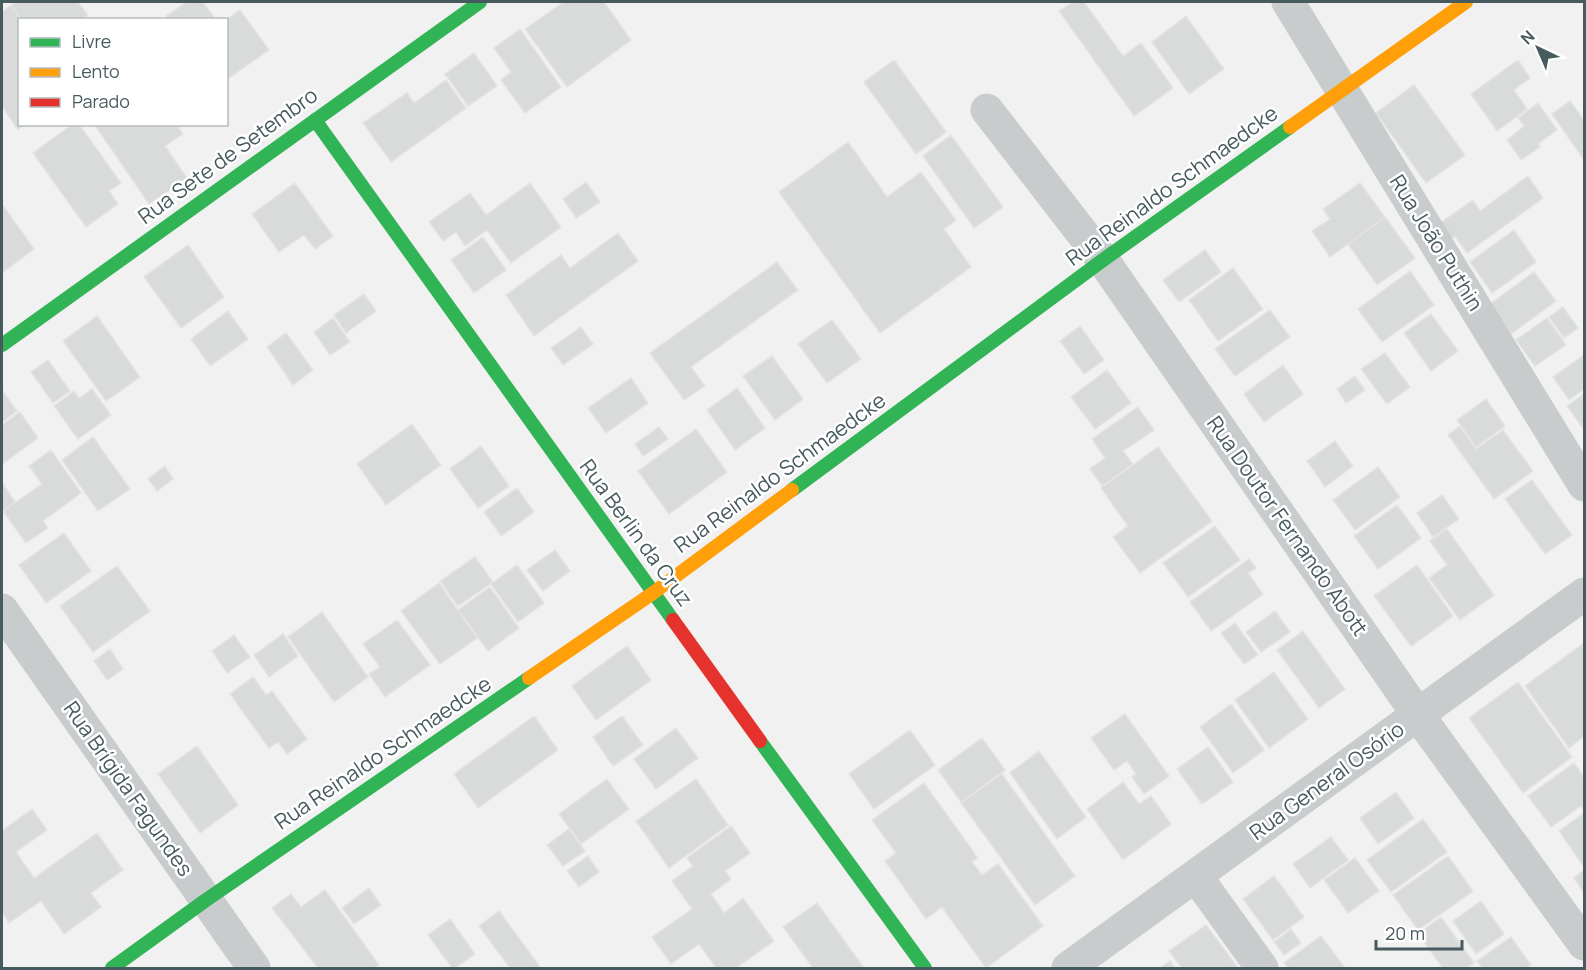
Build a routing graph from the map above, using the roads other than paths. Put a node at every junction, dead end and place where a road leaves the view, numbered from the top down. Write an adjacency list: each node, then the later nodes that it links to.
1 (480, 2): 6 (street, Rua Sete de Setembro)
2 (1288, 2): 4 (street, Rua João Puthin)
3 (1466, 2): 4 (street, Rua Reinaldo Schmaedcke)
4 (1342, 90): 7 (street, Rua Reinaldo Schmaedcke); 9 (street, Rua João Puthin)
5 (987, 110): 7 (street, Rua Doutor Fernando Abott)
6 (315, 120): 8 (street, Rua Sete de Setembro); 10 (street, Rua Berlin da Cruz)
7 (1103, 260): 10 (street, Rua Reinaldo Schmaedcke); 13 (street, Rua Doutor Fernando Abott)
8 (2, 345)
9 (1584, 484)
10 (653, 593): 15 (street, Rua Reinaldo Schmaedcke); 19 (street, Rua Berlin da Cruz)
11 (1584, 594): 13 (street, Rua General Osório)
12 (2, 610): 15 (street, Rua Brígida Fagundes)
13 (1418, 715): 14 (street, Rua General Osório); 16 (street, Rua Doutor Fernando Abott)
14 (1197, 876): 20 (street, Rua General Osório); 21 (street)
15 (206, 900): 17 (street, Rua Reinaldo Schmaedcke); 18 (street, Rua Brígida Fagundes)
16 (1584, 944)
17 (112, 969)
18 (254, 969)
19 (925, 969)
20 (1068, 969)
21 (1262, 969)

